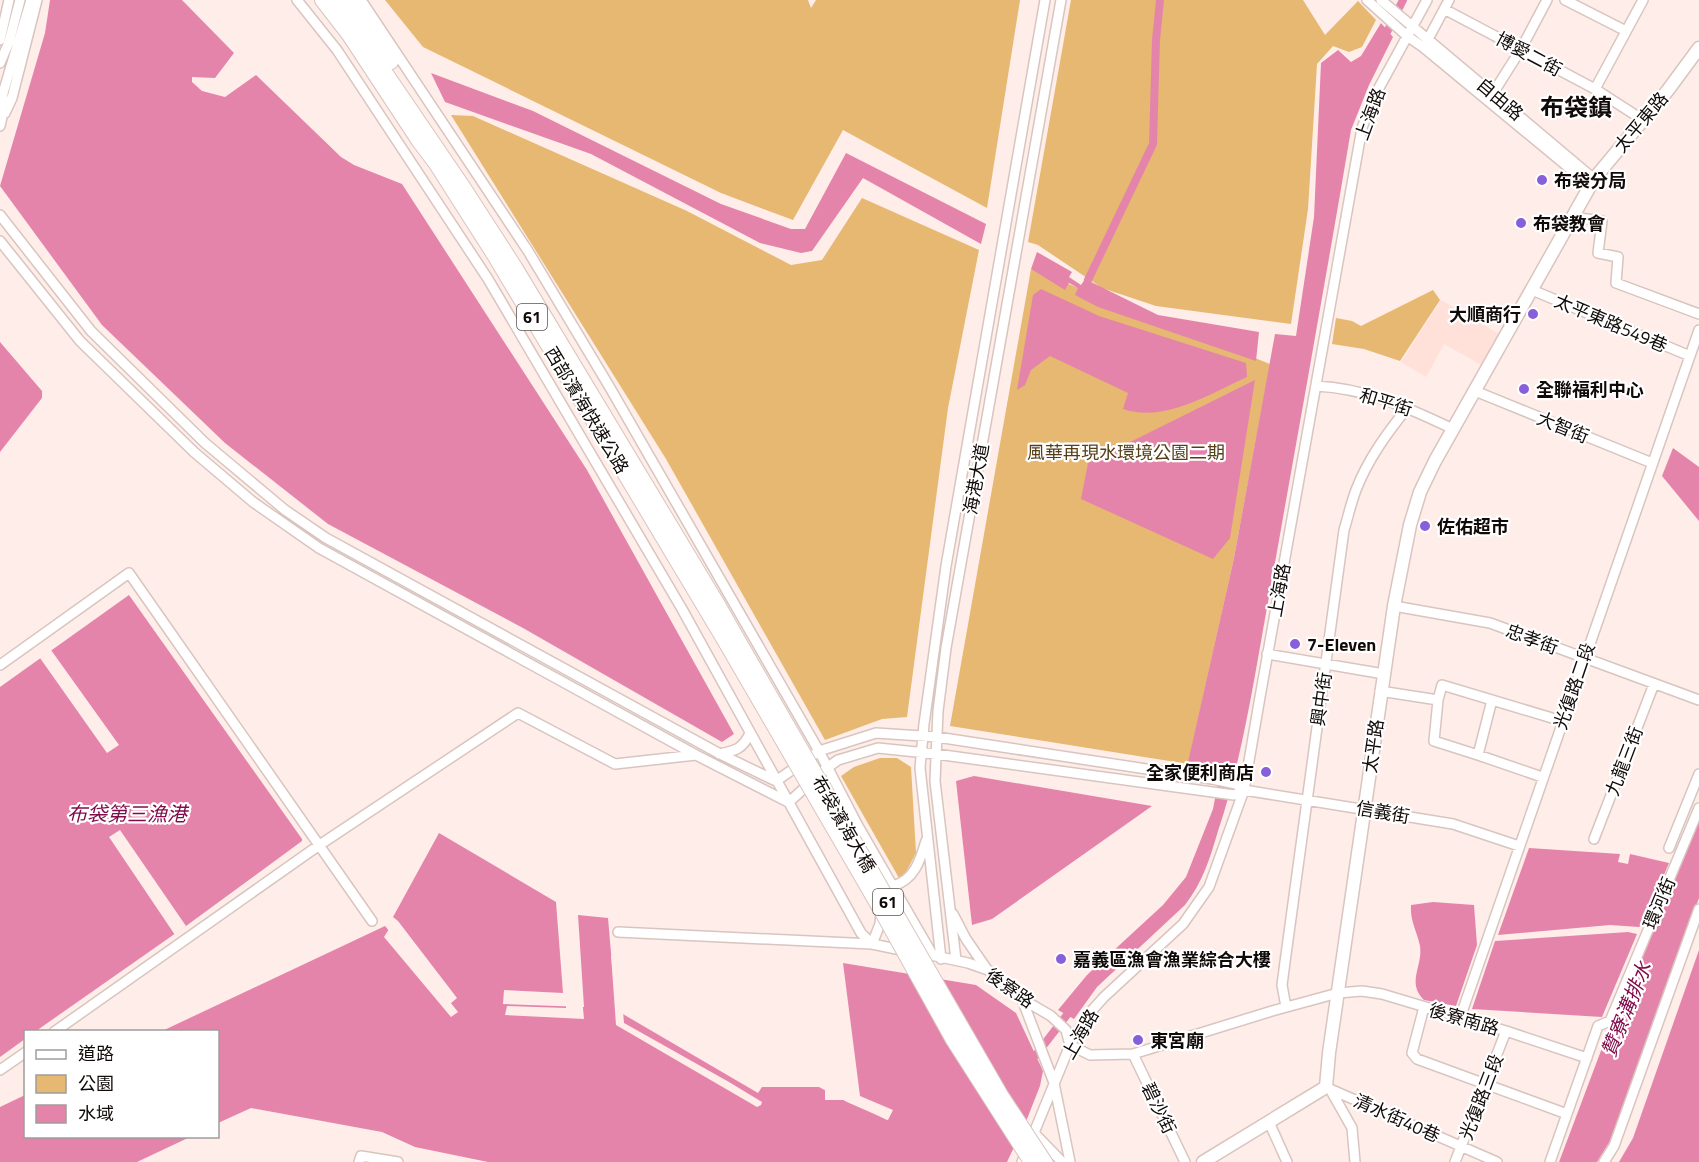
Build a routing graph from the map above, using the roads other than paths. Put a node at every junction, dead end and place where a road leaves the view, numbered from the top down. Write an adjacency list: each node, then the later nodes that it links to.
1 (9, 0): 22 (street)
2 (20, 0): 22 (street)
3 (31, 0): 22 (street)
4 (37, 0): 30 (street)
5 (297, 0): 59 (street)
6 (315, 0): 31 (highway)
7 (322, 0): 31 (highway, 西部濱海快速公路 / 61)
8 (336, 0): 33 (highway, 西部濱海快速公路 / 61)
9 (351, 0): 33 (highway)
10 (361, 0): 62 (street)
11 (1045, 0): 60 (street, 海港大道)
12 (1061, 0): 61 (street, 海港大道)
13 (1367, 0): 18 (street)
14 (1427, 0): 20 (street, 上海路)
15 (1547, 0): 25 (street)
16 (1565, 0): 21 (street)
17 (1643, 0): 21 (street)
18 (1383, 6): 20 (street, 自由路)
19 (1445, 8): 23 (street); 25 (street, 博愛二街)
20 (1406, 28): 23 (street, 自由路); 41 (street, 上海路)
21 (1626, 31): 27 (street)
22 (8, 42): 26 (street); 30 (street)
23 (1425, 43): 28 (street, 自由路)
24 (1699, 48): 29 (main road, 太平東路)
25 (1521, 49): 27 (street, 博愛二街); 28 (street)
26 (0, 63)
27 (1595, 89): 29 (street, 博愛二街)
28 (1491, 97): 32 (street, 自由路)
29 (1642, 120): 32 (main road, 太平東路)
30 (1, 122)
31 (418, 140): 47 (highway, 西部濱海快速公路 / 61)
32 (1592, 182): 35 (main road, 太平東路)
33 (464, 188): 47 (highway, 西部濱海快速公路 / 61)
34 (0, 215): 64 (street)
35 (1572, 217): 37 (main road, 太平東路); 38 (street)
36 (0, 241): 66 (street)
37 (1532, 290): 40 (street, 太平東路549巷); 42 (main road, 太平路)
38 (1699, 314)
39 (1699, 330): 40 (street, 光復路二段)
40 (1690, 356): 45 (street, 光復路二段)
41 (1316, 386): 43 (street, 和平街); 48 (street, 上海路)
42 (1475, 391): 44 (main road, 太平路); 45 (street, 大智街)
43 (1408, 407): 44 (street, 和平街); 50 (street, 興中街)
44 (1453, 429): 46 (main road, 太平路)
45 (1652, 463): 49 (street, 光復路二段)
46 (1394, 606): 49 (street, 忠孝街); 52 (main road, 太平路)
47 (732, 642): 114 (highway, 布袋濱海大橋 / 61, bridge); 116 (highway, 布袋濱海大橋 / 61, bridge)
48 (1268, 654): 50 (street); 72 (street, 上海路)
49 (1583, 658): 53 (street, 忠孝街); 58 (street, 光復路二段)
50 (1326, 663): 52 (street); 73 (street, 興中街)
51 (0, 665): 79 (street)
52 (1384, 674): 54 (main road, 太平路)
53 (1654, 684): 57 (street, 忠孝街); 78 (street, 九龍三街)
54 (1380, 691): 55 (street); 76 (main road, 太平路)
55 (1438, 700): 56 (street); 67 (street)
56 (1492, 700): 58 (street); 67 (street)
57 (1699, 700)
58 (1562, 721): 70 (street, 光復路二段)
59 (750, 733): 64 (street); 71 (street)
60 (923, 736): 61 (street, 信義街); 62 (street, 信義街); 63 (street, 海港大道)
61 (937, 737): 65 (street, 海港大道); 72 (street, 信義街)
62 (819, 751): 68 (street); 71 (street, 信義街)
63 (921, 752): 65 (street); 68 (street); 77 (street, 海港大道)
64 (720, 754): 66 (street); 71 (street)
65 (936, 754): 72 (street); 84 (street, 海港大道)
66 (696, 755): 74 (street); 79 (street)
67 (1478, 755): 70 (street)
68 (827, 767): 74 (street); 82 (street)
69 (1699, 774): 81 (street)
70 (1542, 777): 80 (street, 光復路二段)
71 (776, 781): 74 (street)
72 (1240, 787): 73 (street, 信義街); 102 (street, 上海路)
73 (1307, 799): 76 (street, 信義街); 97 (street, 興中街)
74 (789, 802): 87 (street)
75 (1699, 808): 105 (street, 環河街)
76 (1363, 809): 80 (street, 信義街); 95 (main road, 太平路)
77 (927, 836): 83 (street); 92 (street, 海港大道)
78 (1594, 839)
79 (318, 846): 86 (street); 100 (street)
80 (1519, 846): 99 (street, 光復路二段)
81 (1669, 848)
82 (881, 867): 83 (street); 90 (street)
83 (893, 886): 91 (street)
84 (949, 906): 93 (street, 海港大道); 94 (street)
85 (1699, 909): 127 (street)
86 (372, 921)
87 (854, 922): 89 (street); 90 (street)
88 (618, 932): 89 (street, 後寮路)
89 (842, 942): 90 (street, 後寮路)
90 (872, 944): 91 (street, 後寮路)
91 (932, 954): 92 (street, 後寮路)
92 (941, 958): 93 (street, 後寮路)
93 (956, 960): 94 (street, 後寮路)
94 (987, 970): 96 (street, 後寮路)
95 (1338, 993): 97 (street); 98 (street, 後寮南路); 110 (main road, 太平路)
96 (1022, 999): 102 (street, 後寮路); 107 (street)
97 (1286, 1007): 104 (street)
98 (1424, 1007): 99 (street, 後寮南路); 108 (street)
99 (1460, 1018): 101 (street, 後寮南路)
100 (57, 1030)
101 (1506, 1031): 105 (street, 後寮南路); 108 (street, 光復路三段)
102 (1070, 1045): 104 (street); 107 (street, 上海路)
103 (24, 1053): 106 (street)
104 (1133, 1054): 120 (street, 碧沙街)
105 (1587, 1058): 109 (street, 環河街)
106 (0, 1070)
107 (1054, 1083): 111 (street, 上海路); 119 (street)
108 (1485, 1085): 109 (street); 112 (street, 光復路三段)
109 (1567, 1114): 126 (street, 環河街)
110 (1269, 1122): 121 (main road, 太平路); 122 (street)
111 (1034, 1133): 114 (street, 上海路); 117 (street); 118 (street)
112 (1461, 1147): 123 (street, 清水街40巷); 124 (street, 光復路三段); 125 (street, 清水街40巷)
113 (360, 1159): 115 (street)
114 (1026, 1161)
115 (398, 1162)
116 (1046, 1162)
117 (1053, 1162)
118 (1062, 1162)
119 (1070, 1162)
120 (1185, 1162)
121 (1203, 1162)
122 (1287, 1162)
123 (1355, 1162)
124 (1455, 1162)
125 (1497, 1162)
126 (1550, 1162)
127 (1604, 1162)

